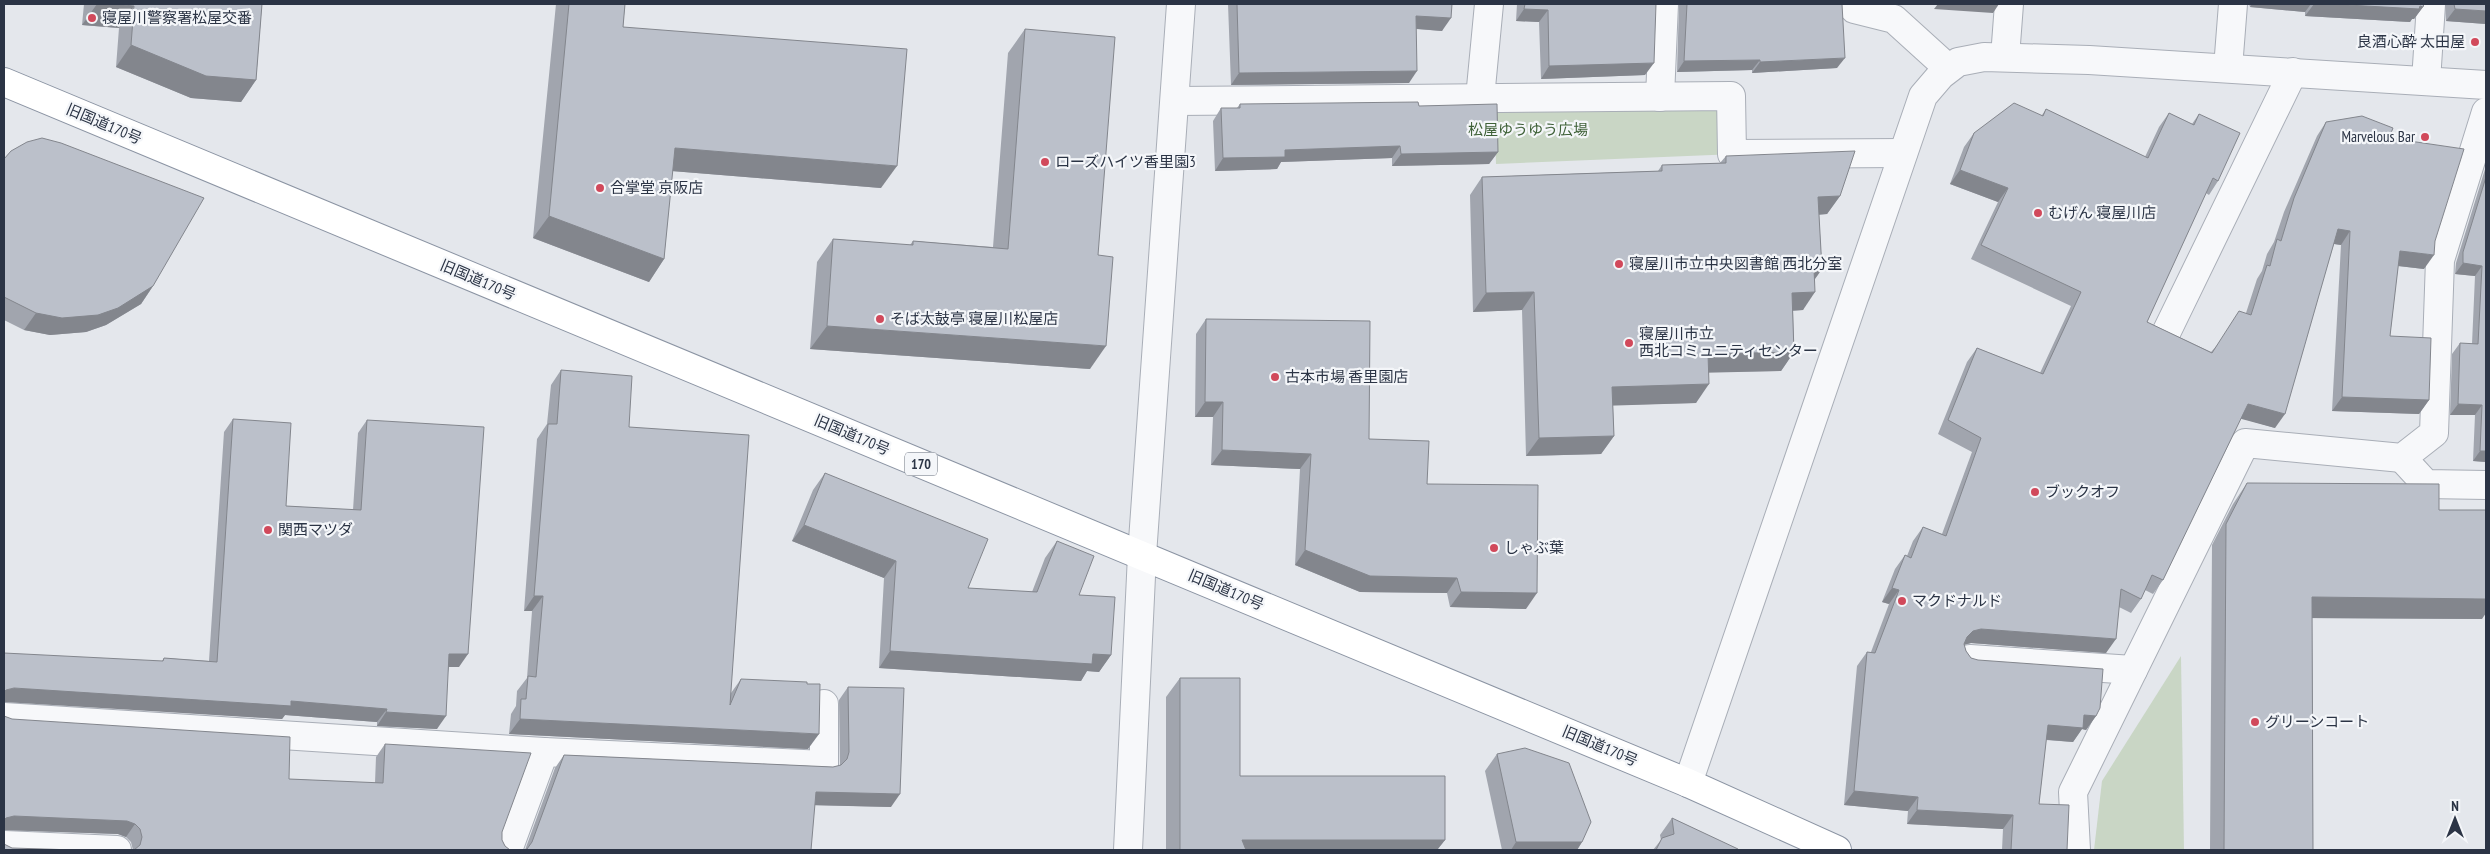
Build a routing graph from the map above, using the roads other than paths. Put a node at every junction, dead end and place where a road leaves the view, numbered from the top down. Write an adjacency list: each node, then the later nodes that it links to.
1 (1181, 4): 17 (street)
2 (1489, 4): 16 (street)
3 (1664, 4): 15 (street)
4 (1854, 4): 9 (street)
5 (2009, 4): 8 (street)
6 (2233, 4): 10 (street)
7 (2431, 4): 12 (street)
8 (2005, 58): 9 (street); 10 (street)
9 (1948, 68): 19 (street)
10 (2228, 68): 11 (street)
11 (2293, 72): 12 (street); 20 (street)
12 (2426, 81): 14 (street)
13 (4, 82): 23 (highway, 旧国道170号 / 170)
14 (2486, 85)
15 (1660, 96): 16 (street); 19 (street)
16 (1480, 98): 17 (street)
17 (1176, 101): 23 (street)
18 (2486, 112): 21 (street)
19 (1903, 154): 29 (street)
20 (2166, 333)
21 (2402, 458): 22 (street); 25 (street)
22 (2486, 485)
23 (1142, 555): 29 (highway, 旧国道170号 / 170); 33 (street)
24 (1970, 658): 25 (street)
25 (2133, 670): 35 (street)
26 (824, 704): 28 (street)
27 (4, 717): 28 (street)
28 (544, 752): 32 (street)
29 (1688, 783): 34 (highway, 旧国道170号 / 170)
30 (4, 845): 31 (street)
31 (117, 850)
32 (508, 850)
33 (1128, 850)
34 (1837, 850)
35 (2076, 850)

